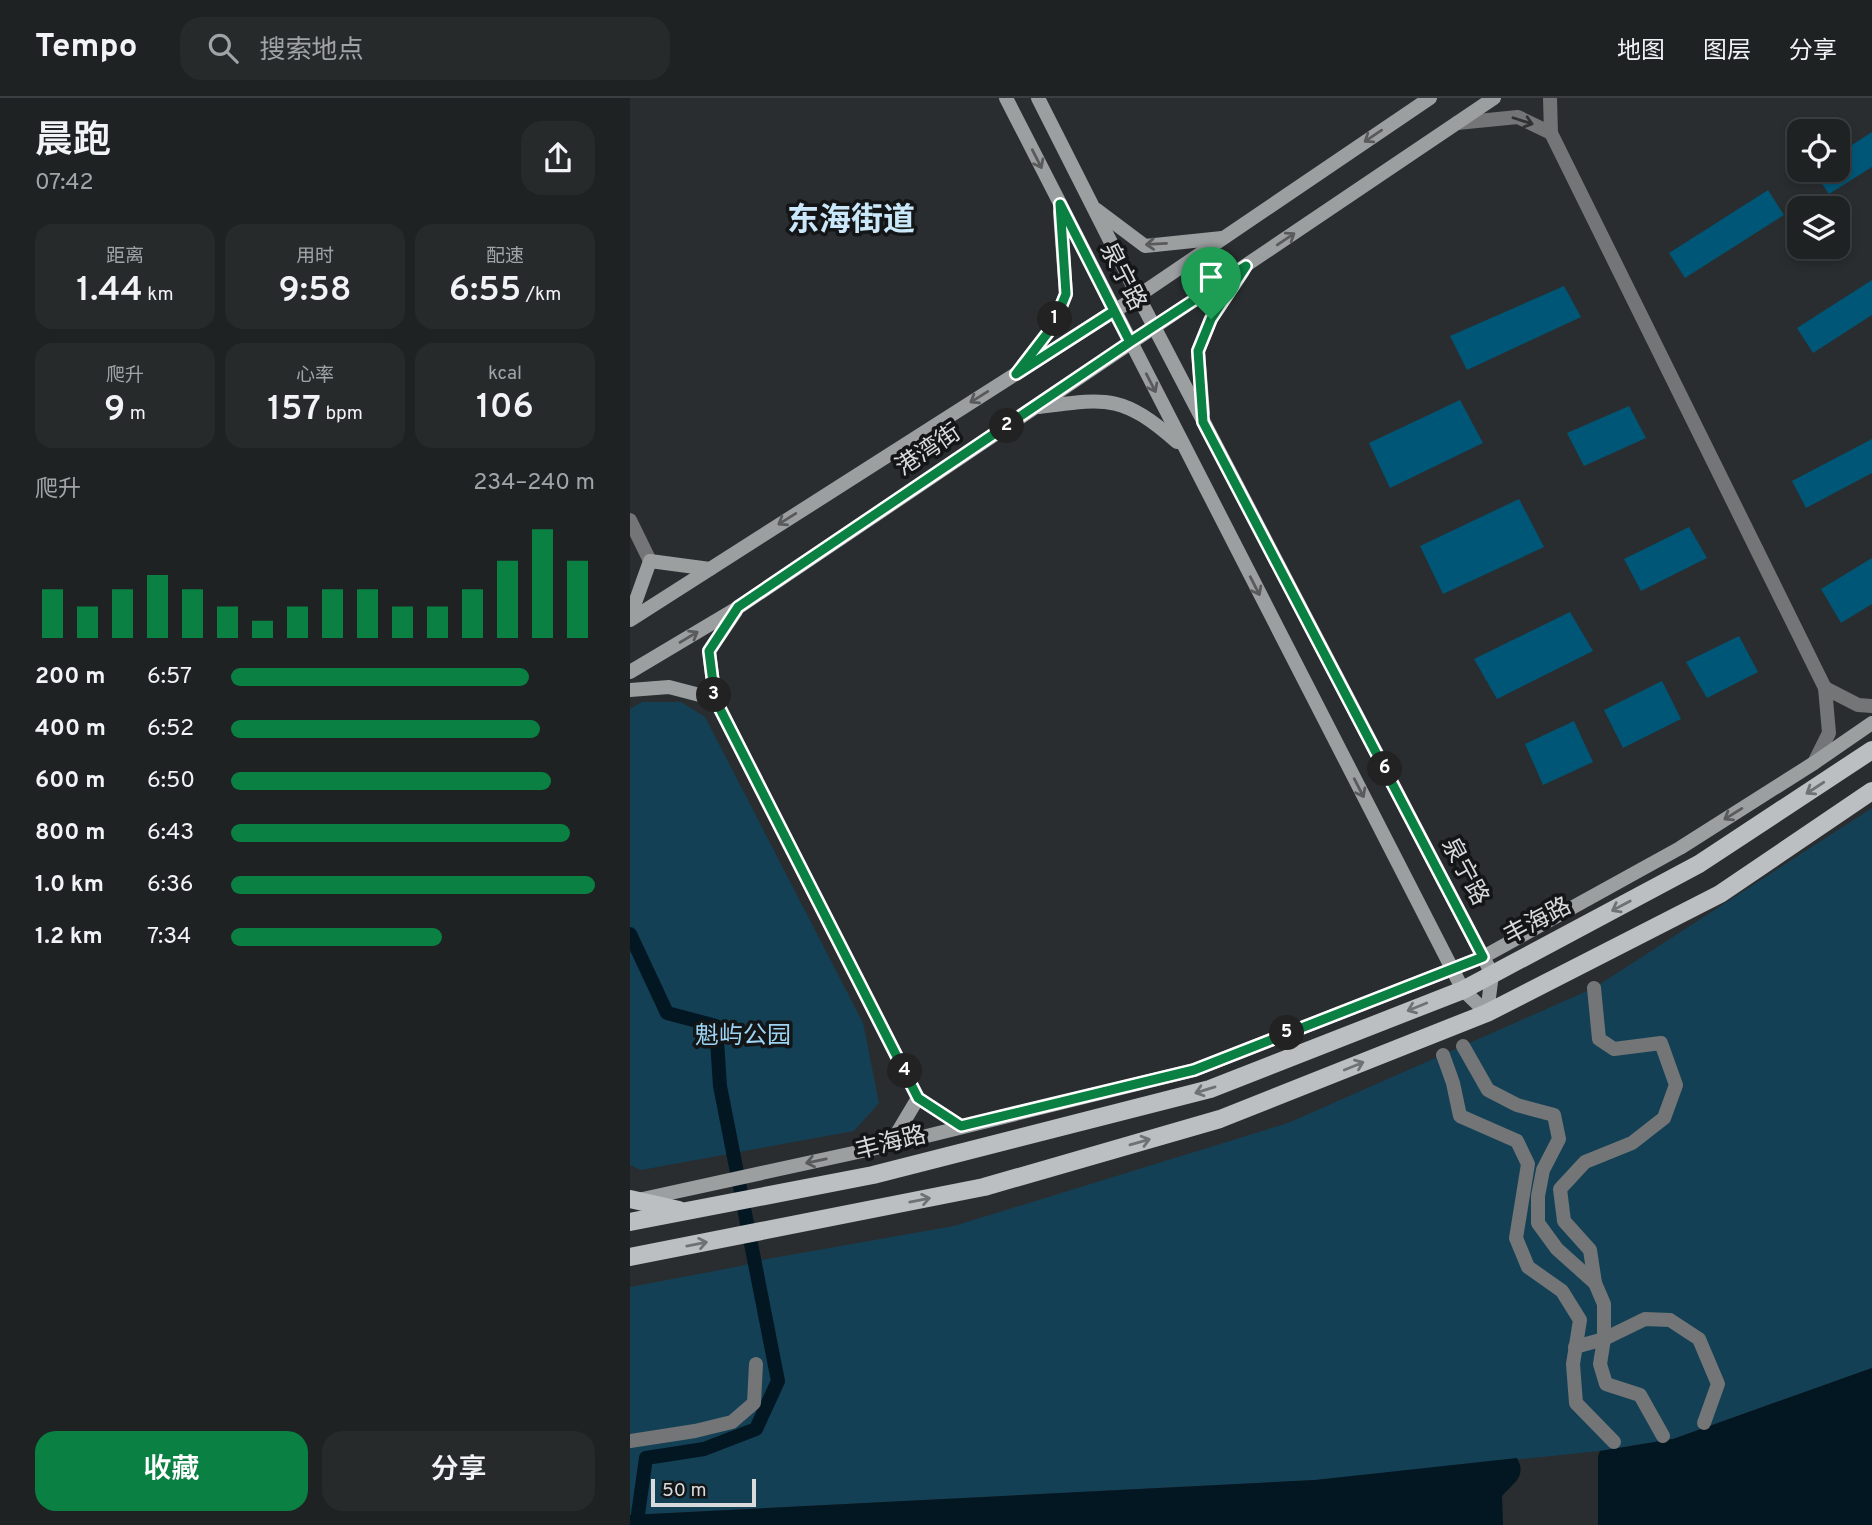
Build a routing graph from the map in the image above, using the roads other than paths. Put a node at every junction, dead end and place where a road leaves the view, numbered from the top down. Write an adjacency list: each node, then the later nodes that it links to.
1 (1006, 98): 8 (street, 泉宁路, one-way to 8)
2 (1038, 98): 9 (street, 泉宁路)
3 (1494, 98): 6 (street, 港湾街)
4 (1550, 98): 7 (street)
5 (1428, 99): 10 (street, 港湾街, one-way to 10)
6 (1457, 123): 7 (street, one-way to 7); 11 (street, 港湾街, one-way to 6)
7 (1551, 133): 26 (street)
8 (1060, 204): 13 (street, 泉宁路); 16 (street)
9 (1093, 208): 10 (street, one-way to 9); 12 (street, 泉宁路)
10 (1223, 238): 12 (street, 港湾街)
11 (1246, 266): 14 (street, 港湾街); 18 (street)
12 (1138, 296): 13 (street, 港湾街); 14 (street, 泉宁路)
13 (1114, 311): 15 (street, 泉宁路); 16 (street, 港湾街)
14 (1154, 328): 15 (street, 港湾街); 18 (street, 泉宁路)
15 (1130, 342): 17 (street, 港湾街); 19 (street, 泉宁路, one-way to 19)
16 (1016, 374): 22 (street, 港湾街, one-way to 22)
17 (1034, 407): 19 (street); 23 (street, 港湾街)
18 (1203, 422): 34 (street, 泉宁路)
19 (1185, 449): 35 (street, 泉宁路, one-way to 35)
20 (630, 520): 21 (street)
21 (650, 561): 22 (street); 24 (street)
22 (710, 569): 24 (street, 港湾街)
23 (738, 607): 25 (street, 港湾街, one-way to 23); 28 (street)
24 (630, 618)
25 (630, 672)
26 (1825, 688): 29 (street); 32 (street)
27 (630, 690): 28 (street)
28 (715, 699): 42 (street)
29 (1872, 706)
30 (1872, 723): 32 (street)
31 (1872, 750): 36 (main road, 丰海路, one-way to 36)
32 (1814, 763): 34 (street, one-way to 34)
33 (1872, 791): 39 (main road)
34 (1483, 957): 35 (street); 36 (street, 泉宁路)
35 (1452, 969): 38 (street, 泉宁路); 43 (street)
36 (1492, 974): 38 (main road, 丰海路); 39 (street)
37 (1594, 988): 49 (street)
38 (1462, 990): 39 (street, 泉宁路); 46 (main road, 丰海路, one-way to 46)
39 (1487, 1013): 48 (main road, one-way to 39)
40 (1463, 1046): 49 (street)
41 (1443, 1055): 51 (street)
42 (918, 1098): 43 (street); 44 (street)
43 (961, 1126): 44 (street)
44 (890, 1145): 45 (street, one-way to 45)
45 (634, 1200): 46 (main road)
46 (689, 1212): 47 (main road, 丰海路)
47 (630, 1222)
48 (630, 1257)
49 (1595, 1283): 50 (street)
50 (1604, 1339): 51 (street); 53 (street); 54 (street)
51 (1575, 1347): 56 (street)
52 (756, 1364): 55 (street)
53 (1704, 1423)
54 (1663, 1436)
55 (630, 1441)
56 (1614, 1442)

